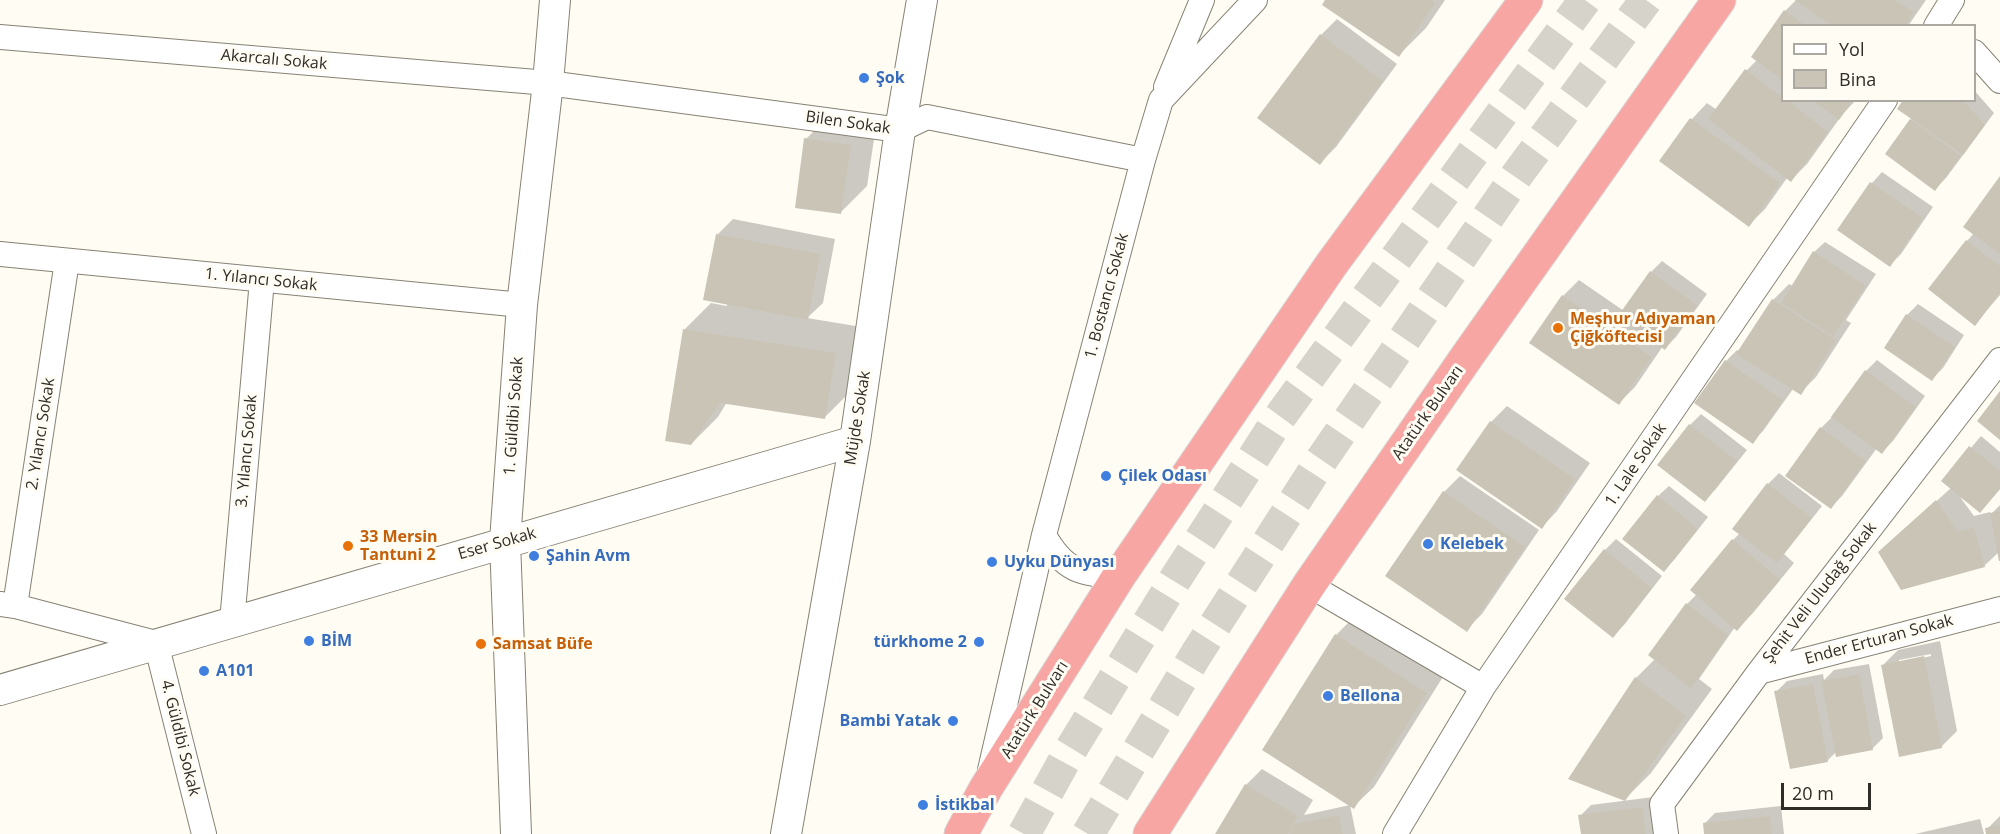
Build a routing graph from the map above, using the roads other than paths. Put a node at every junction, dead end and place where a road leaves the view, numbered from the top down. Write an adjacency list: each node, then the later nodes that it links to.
1 (555, 0): 10 (street, 1. Güldibi Sokak)
2 (922, 0): 13 (street, Müjde Sokak)
3 (1202, 0): 11 (street)
4 (1255, 0): 11 (street, 1. Bostancı Sokak)
5 (1526, 0): 23 (highway, Atatürk Bulvarı)
6 (1719, 0): 24 (highway, Atatürk Bulvarı)
7 (0, 37): 10 (street, Akarcalı Sokak)
8 (1976, 54): 9 (street)
9 (2000, 81)
10 (548, 83): 13 (street, Bilen Sokak); 18 (street, 1. Güldibi Sokak)
11 (1161, 100): 14 (street, 1. Bostancı Sokak)
12 (1883, 102): 30 (street, 1. Lale Sokak)
13 (900, 130): 14 (street, Bilen Sokak); 20 (street, Müjde Sokak)
14 (1143, 160): 21 (street, 1. Bostancı Sokak)
15 (0, 254): 16 (street, 1. Yılancı Sokak)
16 (67, 261): 17 (street, 1. Yılancı Sokak); 25 (street, 2. Yılancı Sokak)
17 (262, 280): 18 (street, 1. Yılancı Sokak); 27 (street, 3. Yılancı Sokak)
18 (522, 305): 22 (street, 1. Güldibi Sokak)
19 (2000, 360): 29 (street, Şehit Veli Uludağ Sokak)
20 (855, 441): 22 (street, Eser Sokak); 35 (street, Müjde Sokak)
21 (1044, 536): 23 (street); 32 (street, 1. Bostancı Sokak)
22 (505, 541): 27 (street, Eser Sokak); 34 (street, 1. Güldibi Sokak)
23 (1119, 576): 32 (highway, Atatürk Bulvarı)
24 (1309, 585): 30 (street); 37 (highway, Atatürk Bulvarı)
25 (7, 605): 28 (street)
26 (2000, 609): 29 (street, Ender Erturan Sokak)
27 (232, 622): 28 (street, Eser Sokak)
28 (156, 643): 31 (street, Eser Sokak); 33 (street, 4. Güldibi Sokak)
29 (1759, 672): 39 (street, Şehit Veli Uludağ Sokak)
30 (1484, 687): 38 (street, 1. Lale Sokak)
31 (0, 690)
32 (986, 788): 36 (highway, Atatürk Bulvarı)
33 (204, 834)
34 (516, 834)
35 (786, 834)
36 (961, 834)
37 (1150, 834)
38 (1395, 834)
39 (1666, 834)

